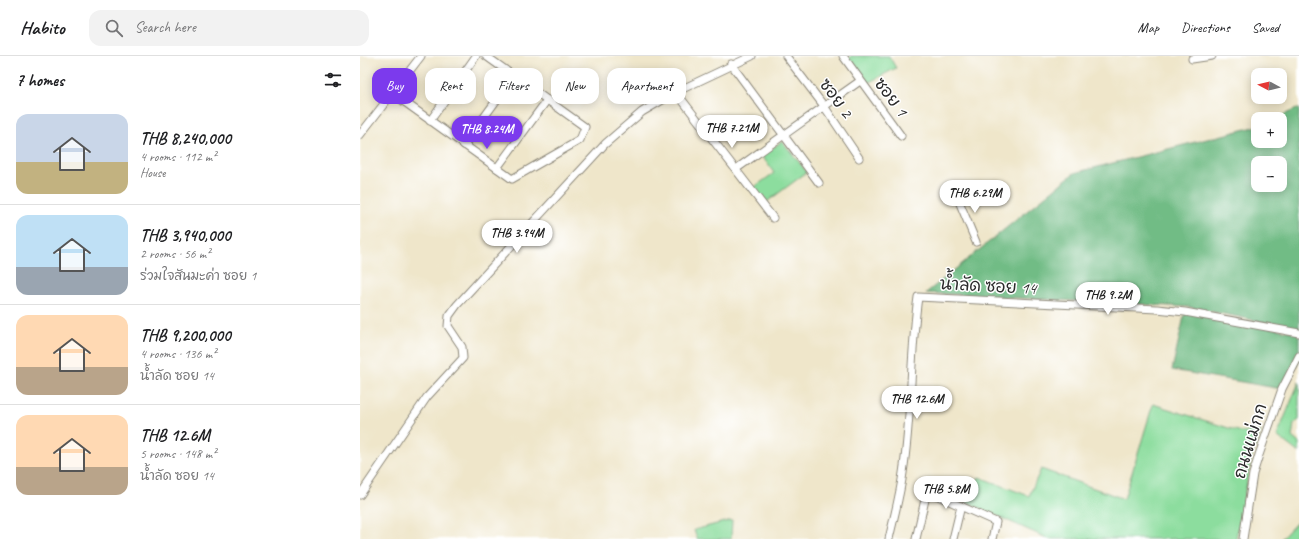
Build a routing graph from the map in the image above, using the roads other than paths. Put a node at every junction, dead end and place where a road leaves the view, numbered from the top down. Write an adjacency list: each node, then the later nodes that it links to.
1 (421, 56): 10 (street)
2 (476, 56): 22 (street)
3 (486, 56): 11 (street)
4 (752, 56): 9 (street)
5 (786, 56): 21 (street, ซอย 2)
6 (843, 56): 12 (street, ซอย 1)
7 (1212, 56): 8 (street)
8 (1192, 59)
9 (731, 64): 13 (street); 24 (street)
10 (412, 68)
11 (503, 68)
12 (860, 81): 21 (street); 25 (street, ซอย 1)
13 (686, 87)
14 (543, 97): 15 (street)
15 (547, 100): 28 (street); 28 (street)
16 (383, 104): 23 (street)
17 (407, 104): 22 (street)
18 (494, 104): 26 (street)
19 (656, 104): 36 (street)
20 (685, 104): 29 (street)
21 (824, 106): 24 (street); 27 (street, ซอย 2)
22 (430, 120): 26 (street)
23 (361, 130)
24 (784, 135): 29 (street); 30 (street)
25 (901, 136)
26 (464, 145): 28 (street)
27 (860, 158)
28 (497, 168)
29 (736, 169): 32 (street)
30 (819, 183)
31 (956, 194): 33 (street)
32 (773, 218)
33 (976, 242)
34 (1299, 333): 38 (street, น้ำลัด ซอย 14)
35 (1299, 356): 42 (street, ถนนแม่กก)
36 (360, 495)
37 (961, 506): 39 (street); 40 (street); 41 (street)
38 (889, 539)
39 (916, 539)
40 (953, 539)
41 (992, 539)
42 (1242, 539)

